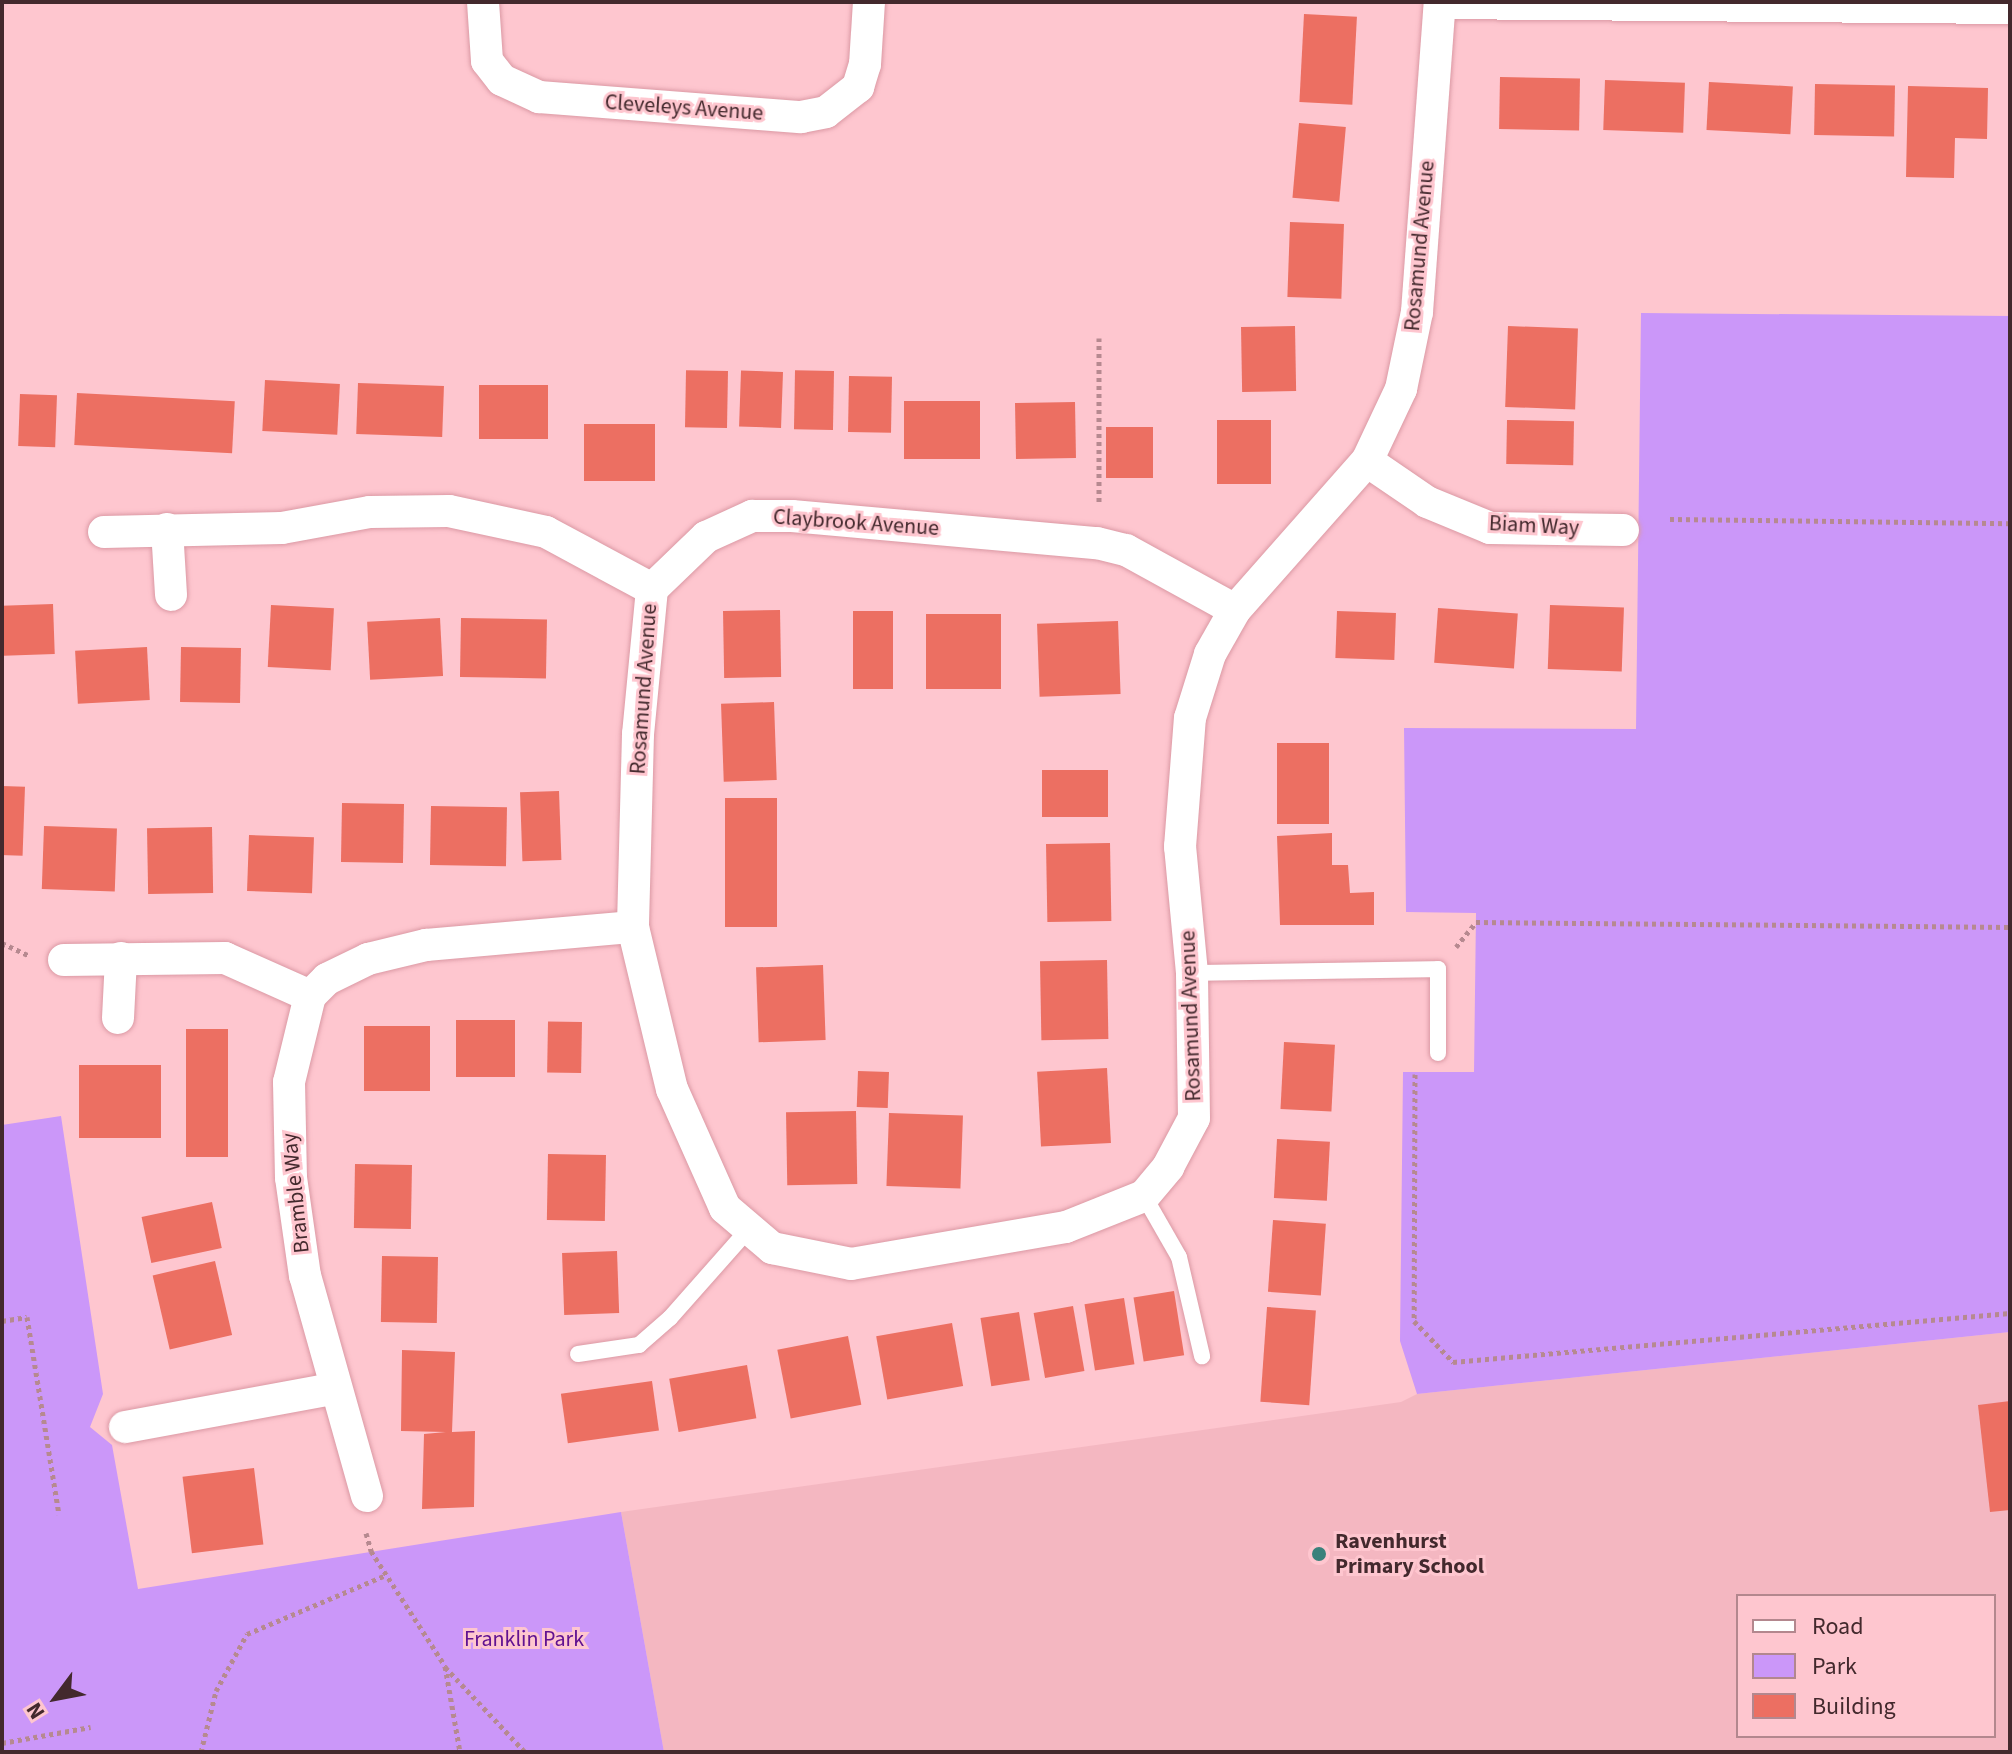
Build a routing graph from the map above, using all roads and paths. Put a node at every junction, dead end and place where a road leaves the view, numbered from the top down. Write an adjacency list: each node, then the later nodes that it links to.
1 (483, 2): 2 (street, Cleveleys Avenue)
2 (869, 2)
3 (1440, 2): 4 (street); 6 (street, Rosamund Avenue)
4 (2010, 8)
5 (1099, 338): 12 (path)
6 (1367, 461): 10 (street, Biam Way); 15 (street, Rosamund Avenue)
7 (1670, 519): 8 (path)
8 (2010, 523)
9 (167, 529): 11 (street); 13 (street); 14 (street)
10 (1623, 530)
11 (104, 532)
12 (1097, 543): 13 (street, Claybrook Avenue); 15 (street, Claybrook Avenue)
13 (652, 589): 16 (street, Rosamund Avenue)
14 (171, 595)
15 (1235, 610): 21 (street, Rosamund Avenue)
16 (633, 927): 22 (street); 26 (street, Rosamund Avenue)
17 (2010, 927): 20 (path)
18 (121, 958): 19 (street); 22 (street); 23 (street)
19 (64, 960)
20 (1438, 969): 21 (lane); 24 (lane)
21 (1192, 973): 25 (street, Rosamund Avenue)
22 (310, 996): 31 (street, Bramble Way)
23 (118, 1018)
24 (1438, 1053): 27 (path)
25 (1144, 1196): 26 (street, Rosamund Avenue); 30 (lane)
26 (747, 1231): 29 (lane)
27 (2010, 1313)
28 (2, 1321): 34 (path)
29 (578, 1354)
30 (1202, 1356)
31 (333, 1389): 32 (street); 33 (street, Bramble Way)
32 (125, 1427)
33 (367, 1496): 35 (path)
34 (59, 1514)
35 (386, 1575): 36 (path); 39 (path)
36 (445, 1666): 40 (path); 41 (path)
37 (91, 1727): 38 (path)
38 (2, 1743)
39 (201, 1752)
40 (460, 1752)
41 (525, 1752)

